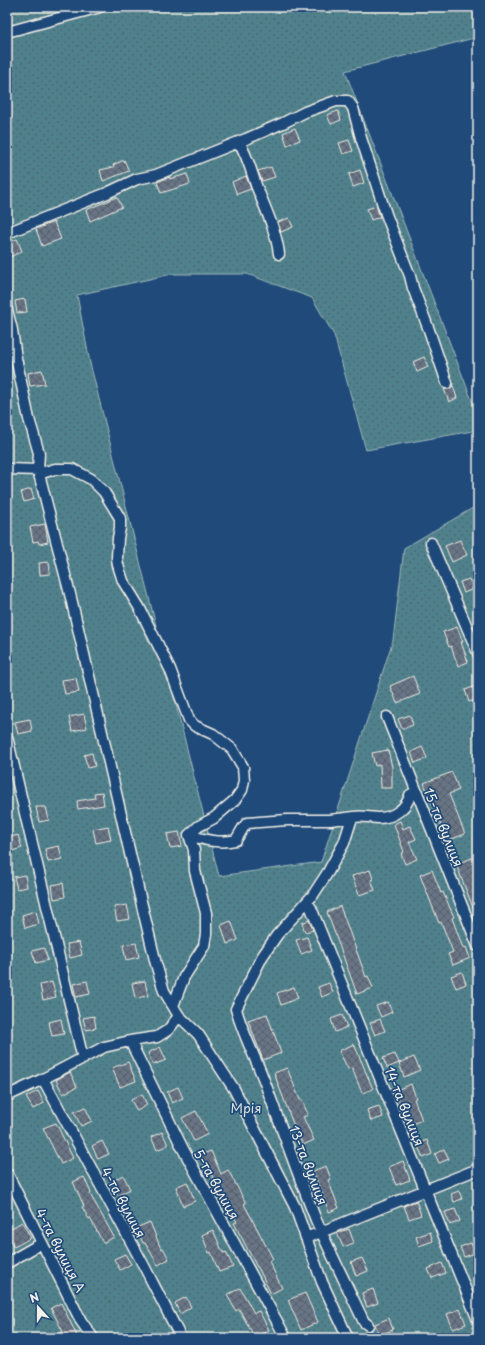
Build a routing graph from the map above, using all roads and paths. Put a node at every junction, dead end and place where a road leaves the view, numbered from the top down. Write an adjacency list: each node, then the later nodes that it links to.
1 (100, 7): 2 (street)
2 (7, 32)
3 (239, 142): 4 (street); 5 (street); 7 (street)
4 (7, 233)
5 (279, 254)
6 (7, 310): 9 (street)
7 (447, 383)
8 (7, 469): 9 (street)
9 (38, 470): 16 (street); 19 (street)
10 (431, 543): 11 (street)
11 (478, 653)
12 (387, 717): 14 (street, 15-та вулиця)
13 (7, 737): 22 (street)
14 (416, 792): 15 (street); 18 (street, 15-та вулиця)
15 (354, 817): 16 (street); 17 (street)
16 (190, 835): 19 (street)
17 (307, 902): 27 (street, 14-та вулиця); 28 (street, 13-та вулиця)
18 (478, 946)
19 (173, 1006): 20 (street)
20 (179, 1016): 21 (street); 29 (street)
21 (130, 1041): 22 (street); 36 (street, 5-та вулиця)
22 (83, 1059): 23 (street)
23 (43, 1079): 24 (street); 35 (street, 4-та вулиця)
24 (7, 1096)
25 (478, 1169): 27 (street)
26 (7, 1173): 30 (street, 4-та вулиця А)
27 (425, 1189): 28 (street); 32 (street, 14-та вулиця)
28 (322, 1233): 29 (street); 33 (street, 13-та вулиця)
29 (306, 1238): 37 (street)
30 (40, 1239): 31 (street); 34 (street, 4-та вулиця А)
31 (7, 1263)
32 (478, 1320)
33 (368, 1325)
34 (93, 1338)
35 (181, 1338)
36 (286, 1338)
37 (348, 1338)

